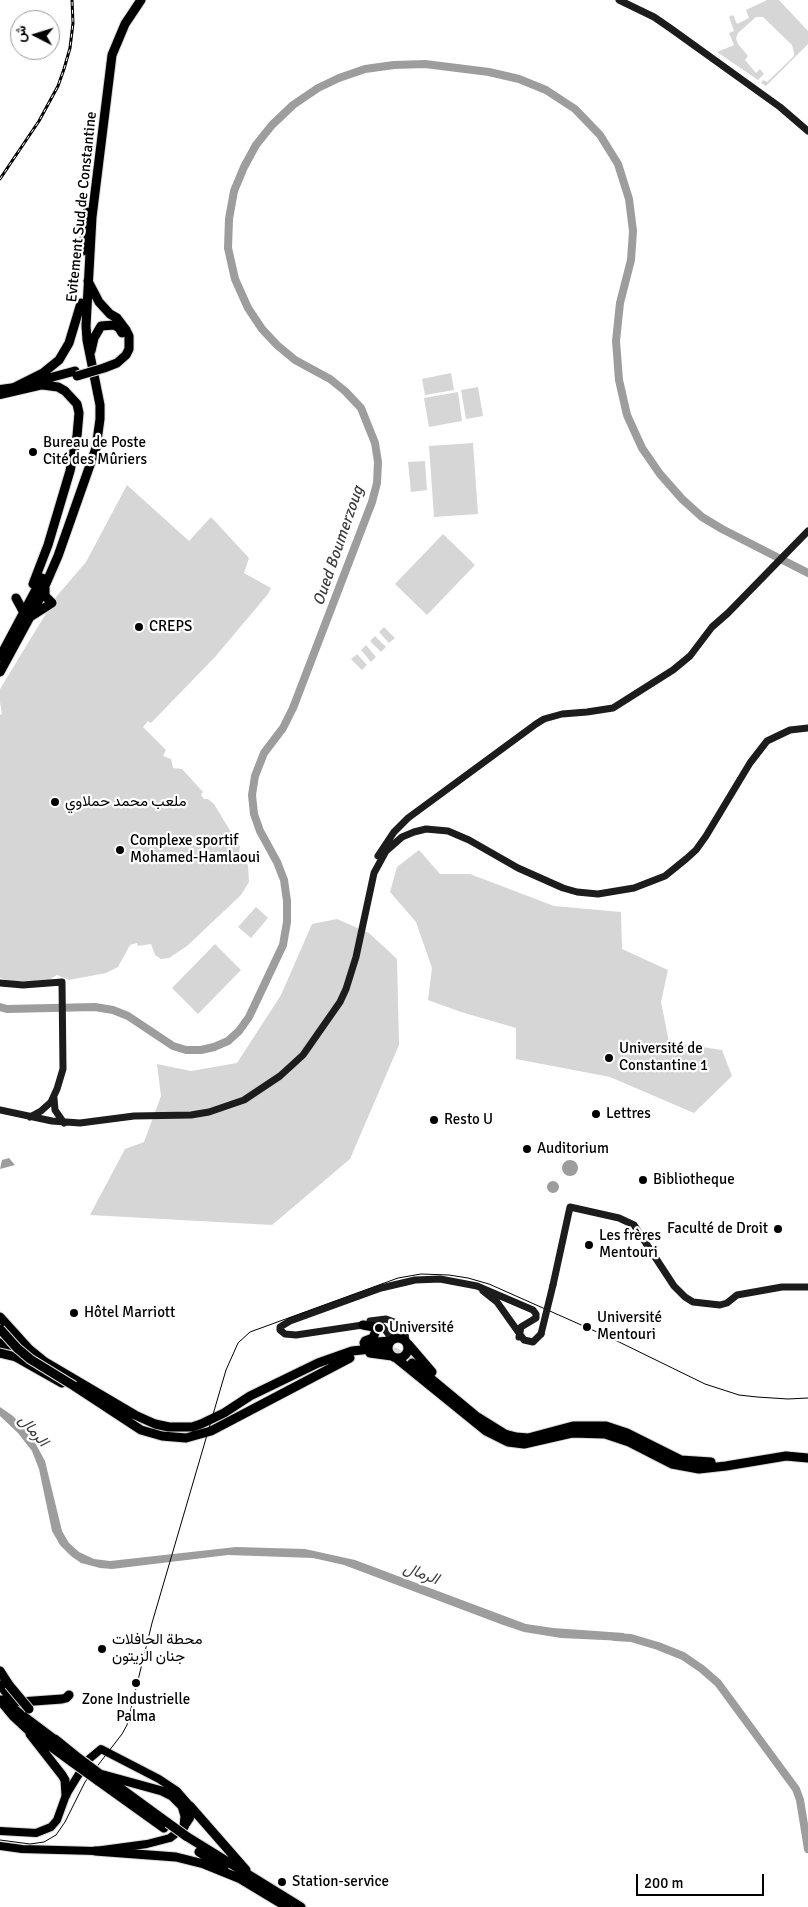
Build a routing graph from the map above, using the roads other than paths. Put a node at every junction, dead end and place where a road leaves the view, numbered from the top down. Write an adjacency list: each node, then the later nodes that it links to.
1 (135, 0): 6 (highway, Evitement Sud de Constantine)
2 (141, 0): 5 (highway, Evitement Sud de Constantine)
3 (619, 0): 4 (street)
4 (808, 131)
5 (87, 278): 7 (highway, Evitement Sud de Constantine); 8 (highway)
6 (80, 303): 11 (highway); 17 (highway, Evitement Sud de Constantine)
7 (90, 359): 8 (highway); 15 (highway, Evitement Sud de Constantine)
8 (103, 366): 9 (highway)
9 (76, 374): 10 (highway); 11 (highway)
10 (43, 385): 13 (main road); 16 (highway)
11 (15, 387): 12 (main road)
12 (0, 389)
13 (0, 395)
14 (808, 531): 21 (street)
15 (47, 581): 16 (highway, Evitement Sud de Constantine); 16 (highway)
16 (26, 614): 17 (highway); 19 (highway, Evitement Sud de Constantine)
17 (17, 626): 18 (highway, Evitement Sud de Constantine)
18 (0, 657)
19 (0, 672)
20 (808, 728): 21 (street)
21 (374, 873): 26 (street)
22 (0, 983): 23 (street)
23 (54, 1098): 25 (street); 26 (street)
24 (0, 1110): 25 (street)
25 (30, 1117): 26 (street)
26 (64, 1123)
27 (477, 1286): 30 (street); 32 (street); 32 (street)
28 (808, 1287): 32 (street, bridge)
29 (0, 1317): 38 (highway)
30 (363, 1325): 33 (street); 35 (street); 36 (highway)
31 (0, 1329): 43 (highway, bridge)
32 (519, 1337)
33 (392, 1340): 35 (highway); 36 (highway); 40 (highway)
34 (0, 1343): 38 (highway)
35 (407, 1343): 40 (highway); 44 (highway)
36 (356, 1345): 41 (highway)
37 (380, 1348): 41 (highway)
38 (29, 1349): 41 (highway)
39 (0, 1352): 43 (highway)
40 (394, 1357): 43 (highway); 46 (highway)
41 (318, 1363)
42 (412, 1363): 44 (highway)
43 (99, 1403)
44 (495, 1429): 45 (highway)
45 (808, 1452)
46 (808, 1458)
47 (0, 1671): 48 (highway)
48 (4, 1685): 49 (highway); 54 (highway, bridge)
49 (69, 1694)
50 (0, 1699): 52 (highway); 54 (highway)
51 (0, 1707): 52 (highway)
52 (13, 1716): 53 (highway)
53 (27, 1730): 55 (highway); 57 (highway)
54 (58, 1742): 55 (highway)
55 (74, 1759): 56 (highway, bridge)
56 (98, 1777): 60 (highway); 60 (highway)
57 (66, 1795): 58 (main road); 59 (main road)
58 (190, 1806): 60 (main road); 64 (highway)
59 (0, 1831)
60 (184, 1835): 62 (main road); 63 (highway); 64 (highway)
61 (0, 1846): 62 (main road)
62 (95, 1851): 63 (highway)
63 (241, 1879): 65 (highway)
64 (254, 1879): 66 (highway)
65 (287, 1907)
66 (301, 1907)

